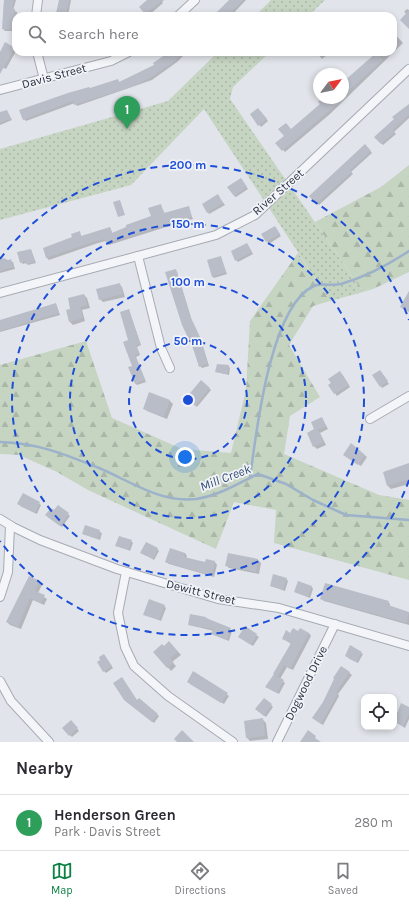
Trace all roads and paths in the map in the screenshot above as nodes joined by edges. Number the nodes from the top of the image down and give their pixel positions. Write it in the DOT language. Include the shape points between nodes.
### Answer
graph roads {
  1 [pos="38,0"];
  2 [pos="195,0"];
  3 [pos="36,12"];
  4 [pos="182,12"];
  5 [pos="38,56"];
  6 [pos="121,56"];
  7 [pos="409,69"];
  8 [pos="44,79"];
  9 [pos="0,90"];
  10 [pos="138,256"];
  11 [pos="0,293"];
  12 [pos="170,368"];
  13 [pos="409,396"];
  14 [pos="370,419"];
  15 [pos="0,519"];
  16 [pos="10,526"];
  17 [pos="126,572"];
  18 [pos="0,597"];
  19 [pos="335,624"];
  20 [pos="409,646"];
  21 [pos="0,681"];
  22 [pos="49,742"];
  23 [pos="233,742"];
  24 [pos="277,742"];
  1 -- 3 [label="street"];
  2 -- 4 [label="street"];
  5 -- 8 [label="street"];
  6 -- 8 [label="street, Davis Street"];
  7 -- 10 [label="street, River Street" via="254,215 216,235"];
  8 -- 9 [label="street, Davis Street"];
  10 -- 11 [label="street, River Street"];
  10 -- 12 [label="street" via="161,348"];
  13 -- 14 [label="street"];
  15 -- 16 [label="street, Dewitt Street"];
  16 -- 17 [label="street, Dewitt Street"];
  16 -- 18 [label="street" via="8,572"];
  17 -- 19 [label="street, Dewitt Street" via="218,599 279,608"];
  17 -- 23 [label="street" via="118,614 125,647 134,666 168,696"];
  19 -- 20 [label="street, Dewitt Street"];
  19 -- 24 [label="street, Dogwood Drive"];
  21 -- 22 [label="street" via="11,701"];
}
